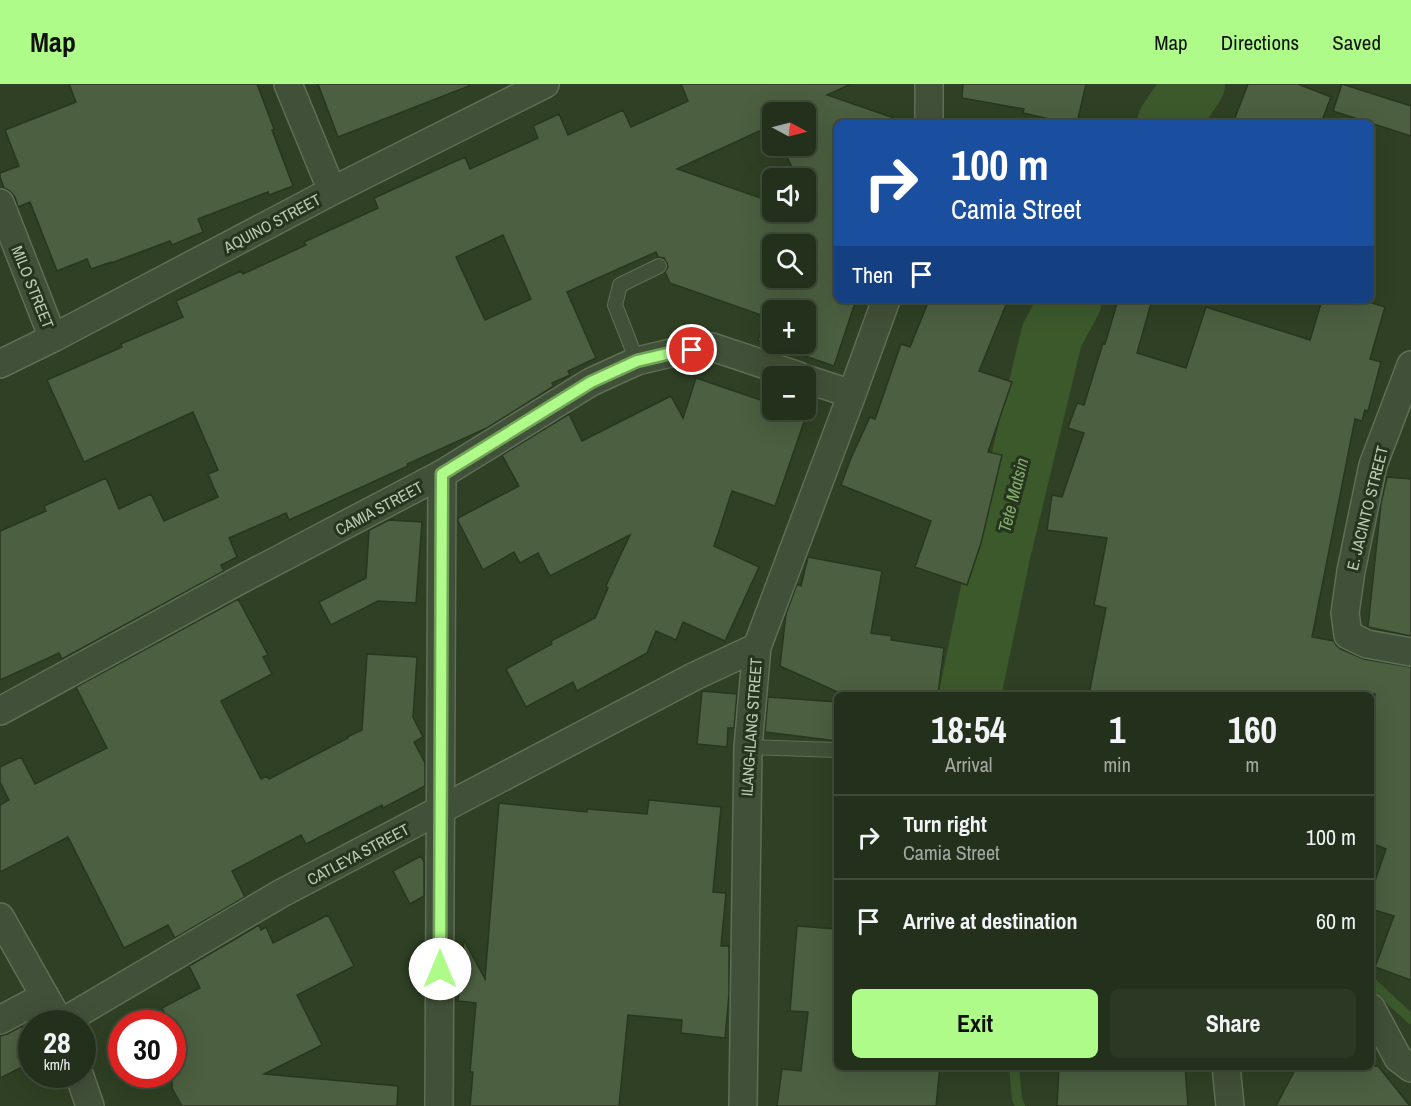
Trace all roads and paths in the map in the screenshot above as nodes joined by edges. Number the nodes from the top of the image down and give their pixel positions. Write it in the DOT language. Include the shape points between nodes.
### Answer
graph roads {
  1 [pos="288,84"];
  2 [pos="545,84"];
  3 [pos="929,84"];
  4 [pos="929,120"];
  5 [pos="332,191"];
  6 [pos="0,203"];
  7 [pos="659,266"];
  8 [pos="885,303"];
  9 [pos="53,338"];
  10 [pos="637,361"];
  11 [pos="0,364"];
  12 [pos="1411,365"];
  13 [pos="769,366"];
  14 [pos="816,382"];
  15 [pos="852,394"];
  16 [pos="442,474"];
  17 [pos="757,647"];
  18 [pos="1411,652"];
  19 [pos="0,711"];
  20 [pos="748,747"];
  21 [pos="834,750"];
  22 [pos="441,810"];
  23 [pos="0,917"];
  24 [pos="45,996"];
  25 [pos="53,1010"];
  26 [pos="83,1010"];
  27 [pos="1374,1014"];
  28 [pos="0,1020"];
  29 [pos="1411,1068"];
  30 [pos="1226,1070"];
  31 [pos="84,1088"];
  32 [pos="90,1106"];
  33 [pos="439,1106"];
  34 [pos="742,1106"];
  35 [pos="1230,1106"];
  1 -- 5 [label="street"];
  2 -- 5 [label="street, AQUINO STREET"];
  3 -- 4 [label="street"];
  5 -- 9 [label="street, AQUINO STREET"];
  6 -- 9 [label="street, MILO STREET"];
  7 -- 10 [label="lane" via="620,285 615,304"];
  8 -- 15 [label="street, ILANG-ILANG STREET"];
  9 -- 11 [label="street, AQUINO STREET"];
  10 -- 13 [label="street, CAMIA STREET" via="712,347"];
  10 -- 16 [label="street, CAMIA STREET" via="591,382"];
  12 -- 18 [label="street, E. JACINTO STREET" via="1374,465 1345,613 1348,635 1367,644"];
  14 -- 15 [label="street"];
  15 -- 17 [label="street, ILANG-ILANG STREET"];
  16 -- 19 [label="street, CAMIA STREET"];
  16 -- 22 [label="street"];
  17 -- 20 [label="street, ILANG-ILANG STREET"];
  17 -- 22 [label="street, CATLEYA STREET"];
  20 -- 21 [label="lane"];
  20 -- 34 [label="street, ILANG-ILANG STREET"];
  22 -- 26 [label="street, CATLEYA STREET" via="280,894"];
  22 -- 33 [label="street"];
  23 -- 24 [label="street"];
  24 -- 25 [label="street"];
  24 -- 28 [label="street"];
  27 -- 29 [label="street" via="1398,1058"];
  30 -- 35 [label="street"];
  31 -- 32 [label="street"];
}
